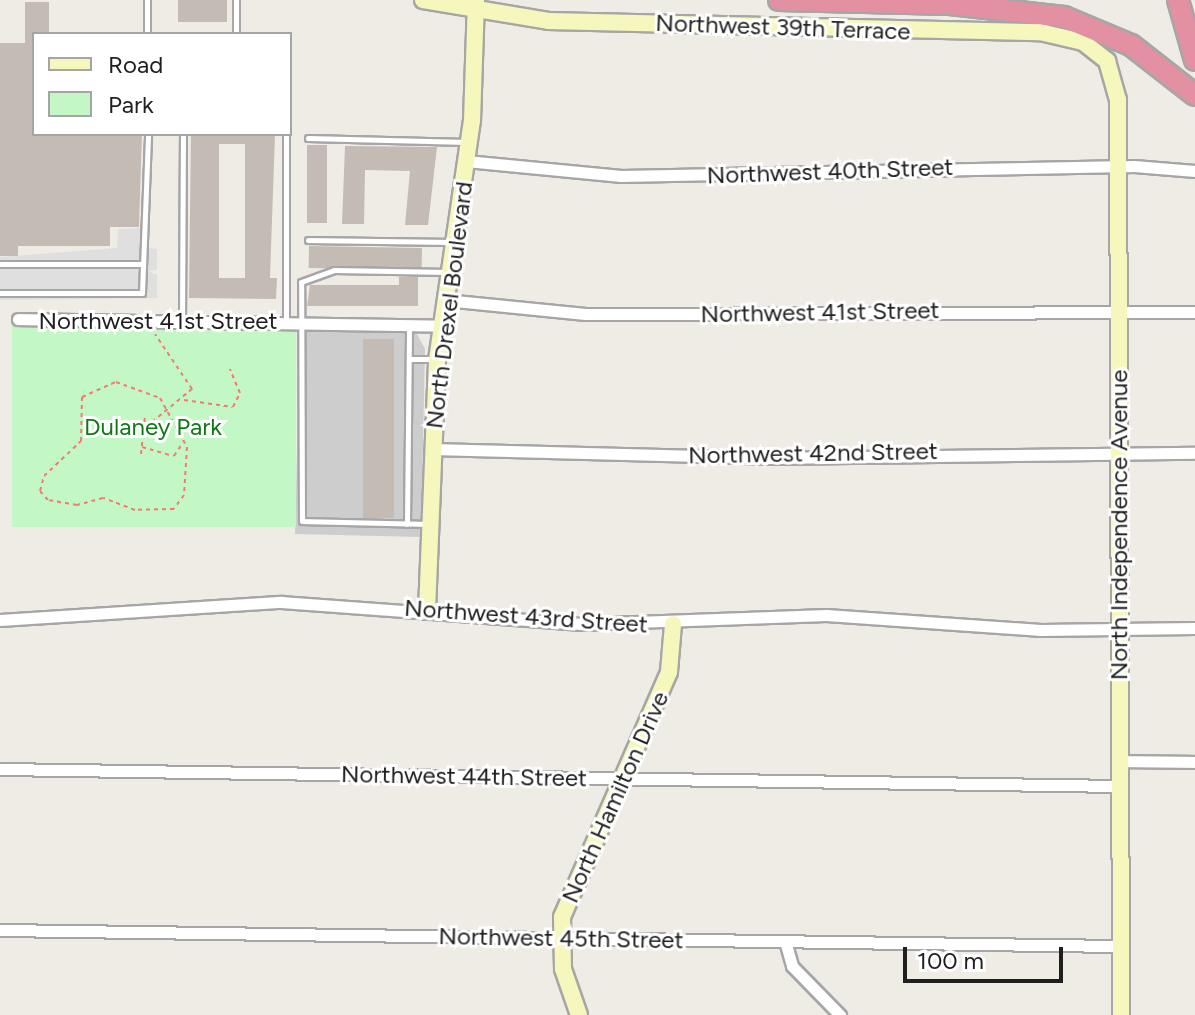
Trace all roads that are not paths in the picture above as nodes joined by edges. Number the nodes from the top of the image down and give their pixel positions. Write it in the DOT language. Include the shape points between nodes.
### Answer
graph roads {
  1 [pos="147,0"];
  2 [pos="236,0"];
  3 [pos="423,0"];
  4 [pos="779,0"];
  5 [pos="990,0"];
  6 [pos="1178,0"];
  7 [pos="950,4"];
  8 [pos="476,6"];
  9 [pos="147,32"];
  10 [pos="236,32"];
  11 [pos="1089,45"];
  12 [pos="1195,60"];
  13 [pos="1195,95"];
  14 [pos="148,136"];
  15 [pos="183,136"];
  16 [pos="286,136"];
  17 [pos="308,138"];
  18 [pos="469,142"];
  19 [pos="466,161"];
  20 [pos="1118,166"];
  21 [pos="1195,171"];
  22 [pos="308,240"];
  23 [pos="455,242"];
  24 [pos="0,264"];
  25 [pos="142,264"];
  26 [pos="450,272"];
  27 [pos="0,293"];
  28 [pos="445,300"];
  29 [pos="1118,307"];
  30 [pos="1195,312"];
  31 [pos="18,319"];
  32 [pos="286,322"];
  33 [pos="302,322"];
  34 [pos="182,323"];
  35 [pos="409,324"];
  36 [pos="441,326"];
  37 [pos="412,359"];
  38 [pos="437,360"];
  39 [pos="432,449"];
  40 [pos="1119,449"];
  41 [pos="1195,453"];
  42 [pos="407,524"];
  43 [pos="430,524"];
  44 [pos="427,611"];
  45 [pos="0,620"];
  46 [pos="673,624"];
  47 [pos="1195,628"];
  48 [pos="1119,631"];
  49 [pos="1120,761"];
  50 [pos="1195,762"];
  51 [pos="0,769"];
  52 [pos="623,778"];
  53 [pos="1120,786"];
  54 [pos="0,930"];
  55 [pos="561,939"];
  56 [pos="785,941"];
  57 [pos="1121,946"];
  58 [pos="579,1015"];
  59 [pos="840,1015"];
  60 [pos="1121,1015"];
  1 -- 9 [label="lane"];
  2 -- 10 [label="lane"];
  3 -- 8 [label="street, Northwest 39th Terrace"];
  4 -- 7 [label="highway"];
  5 -- 7 [label="highway"];
  6 -- 12 [label="highway"];
  7 -- 13 [label="highway" via="1050,15 1099,28"];
  8 -- 11 [label="street, Northwest 39th Terrace" via="1040,32"];
  8 -- 18 [label="street, North Drexel Boulevard"];
  11 -- 20 [label="street, North Independence Avenue" via="1115,78"];
  14 -- 25 [label="lane"];
  15 -- 34 [label="lane"];
  16 -- 32 [label="lane"];
  17 -- 18 [label="lane"];
  18 -- 19 [label="street, North Drexel Boulevard"];
  19 -- 20 [label="street, Northwest 40th Street" via="621,176"];
  19 -- 23 [label="street, North Drexel Boulevard"];
  20 -- 21 [label="street, Northwest 40th Street"];
  20 -- 29 [label="street, North Independence Avenue"];
  22 -- 23 [label="lane"];
  23 -- 26 [label="street, North Drexel Boulevard"];
  24 -- 25 [label="lane"];
  25 -- 27 [label="lane" via="142,293"];
  26 -- 28 [label="street, North Drexel Boulevard"];
  26 -- 33 [label="lane" via="334,270 301,282"];
  28 -- 29 [label="street, Northwest 41st Street" via="631,315"];
  28 -- 36 [label="street, North Drexel Boulevard"];
  29 -- 30 [label="street, Northwest 41st Street"];
  29 -- 40 [label="street, North Independence Avenue"];
  31 -- 34 [label="street, Northwest 41st Street"];
  32 -- 33 [label="street, Northwest 41st Street"];
  32 -- 34 [label="street, Northwest 41st Street"];
  33 -- 35 [label="street, Northwest 41st Street"];
  33 -- 42 [label="lane" via="302,521"];
  35 -- 36 [label="street, Northwest 41st Street"];
  35 -- 37 [label="lane"];
  36 -- 38 [label="street, North Drexel Boulevard"];
  37 -- 38 [label="lane"];
  37 -- 42 [label="lane"];
  38 -- 39 [label="street, North Drexel Boulevard"];
  39 -- 40 [label="street, Northwest 42nd Street" via="768,458"];
  39 -- 43 [label="street, North Drexel Boulevard"];
  40 -- 41 [label="street, Northwest 42nd Street"];
  40 -- 48 [label="street, North Independence Avenue"];
  42 -- 43 [label="lane"];
  43 -- 44 [label="street, North Drexel Boulevard"];
  44 -- 45 [label="street, Northwest 43rd Street" via="242,602"];
  44 -- 46 [label="street, Northwest 43rd Street"];
  46 -- 48 [label="street, Northwest 43rd Street" via="826,615"];
  46 -- 52 [label="street, North Hamilton Drive" via="669,672"];
  47 -- 48 [label="street, Northwest 43rd Street"];
  48 -- 49 [label="street, North Independence Avenue"];
  49 -- 50 [label="street"];
  49 -- 53 [label="street, North Independence Avenue"];
  51 -- 52 [label="street, Northwest 44th Street"];
  52 -- 53 [label="street, Northwest 44th Street"];
  52 -- 55 [label="street, North Hamilton Drive" via="562,917"];
  53 -- 57 [label="street, North Independence Avenue"];
  54 -- 55 [label="street, Northwest 45th Street"];
  55 -- 56 [label="street, Northwest 45th Street"];
  55 -- 58 [label="street, North Hamilton Drive" via="566,989"];
  56 -- 57 [label="street, Northwest 45th Street"];
  56 -- 59 [label="street" via="792,966"];
  57 -- 60 [label="street, North Independence Avenue"];
}
